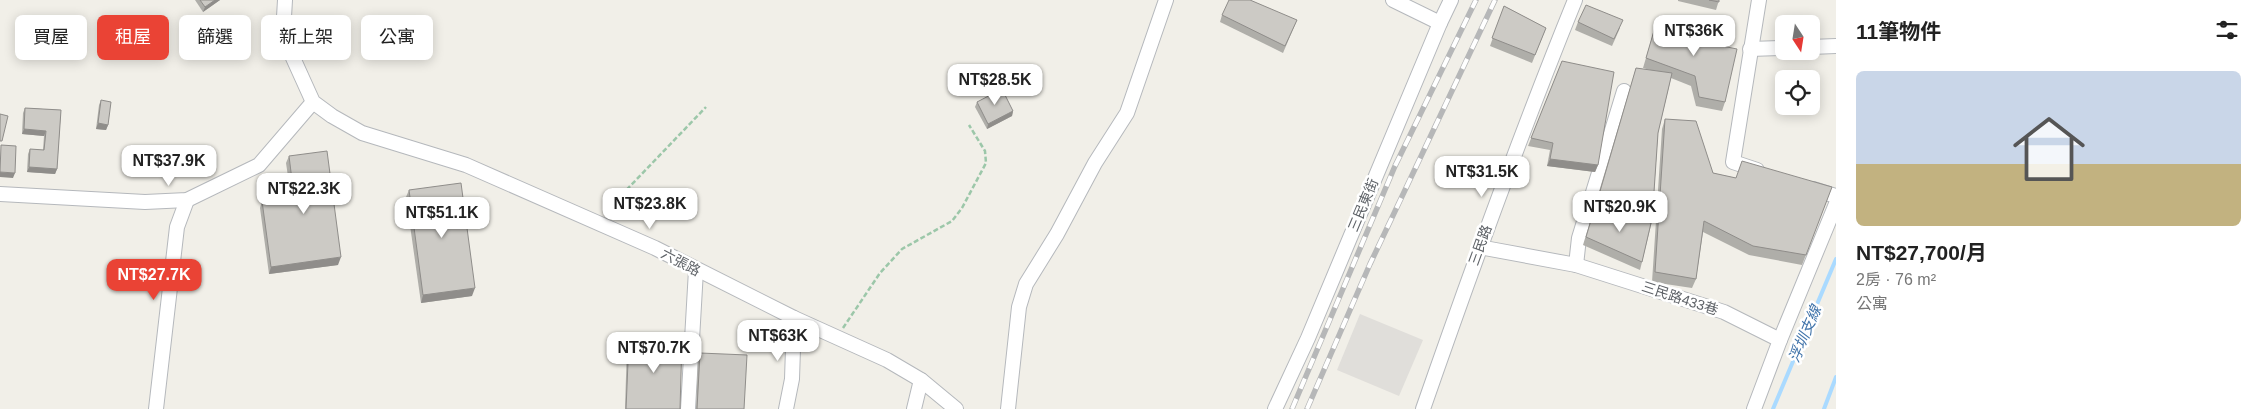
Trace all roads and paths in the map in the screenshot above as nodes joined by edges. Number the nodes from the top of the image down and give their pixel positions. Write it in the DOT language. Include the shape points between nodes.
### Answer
graph roads {
  1 [pos="285,0"];
  2 [pos="1166,0"];
  3 [pos="1393,0"];
  4 [pos="1451,0"];
  5 [pos="1575,0"];
  6 [pos="1759,0"];
  7 [pos="1440,23"];
  8 [pos="1836,46"];
  9 [pos="1820,47"];
  10 [pos="1775,48"];
  11 [pos="1750,49"];
  12 [pos="1624,91"];
  13 [pos="313,102"];
  14 [pos="706,107"];
  15 [pos="968,125"];
  16 [pos="1769,174"];
  17 [pos="1803,185"];
  18 [pos="0,194"];
  19 [pos="1836,196"];
  20 [pos="187,200"];
  21 [pos="1836,204"];
  22 [pos="603,224"];
  23 [pos="1479,247"];
  24 [pos="1576,265"];
  25 [pos="696,270"];
  26 [pos="794,318"];
  27 [pos="838,338"];
  28 [pos="1780,340"];
  29 [pos="921,380"];
  30 [pos="156,409"];
  31 [pos="688,409"];
  32 [pos="786,409"];
  33 [pos="914,409"];
  34 [pos="956,409"];
  35 [pos="1008,409"];
  36 [pos="1274,409"];
  37 [pos="1423,409"];
  38 [pos="1754,409"];
  1 -- 13 [label="street" via="289,49"];
  2 -- 35 [label="street" via="1127,113 1026,284 1019,307"];
  3 -- 7 [label="street"];
  4 -- 7 [label="street, 三民東街"];
  5 -- 23 [label="street, 三民路"];
  6 -- 11 [label="street"];
  7 -- 36 [label="street, 三民東街" via="1308,338"];
  8 -- 9 [label="street"];
  10 -- 11 [label="street"];
  11 -- 16 [label="street" via="1732,162"];
  12 -- 24 [label="street" via="1579,238"];
  13 -- 20 [label="street" via="259,165"];
  13 -- 22 [label="street, 六張路" via="362,133 466,165"];
  14 -- 22 [label="path" via="612,205"];
  15 -- 27 [label="path" via="985,151 986,163 962,208 952,221 902,249 880,273"];
  17 -- 19 [label="street"];
  18 -- 20 [label="street" via="145,202"];
  20 -- 30 [label="street" via="177,227"];
  21 -- 28 [label="street"];
  22 -- 25 [label="street, 六張路"];
  23 -- 24 [label="street, 三民路433巷"];
  23 -- 37 [label="street, 三民路"];
  24 -- 28 [label="street, 三民路433巷" via="1724,312"];
  25 -- 26 [label="street, 六張路"];
  25 -- 31 [label="street"];
  26 -- 27 [label="street, 六張路"];
  26 -- 32 [label="street" via="792,378"];
  27 -- 29 [label="street, 六張路"];
  28 -- 38 [label="street"];
  29 -- 33 [label="street"];
  29 -- 34 [label="street, 六張路"];
}
